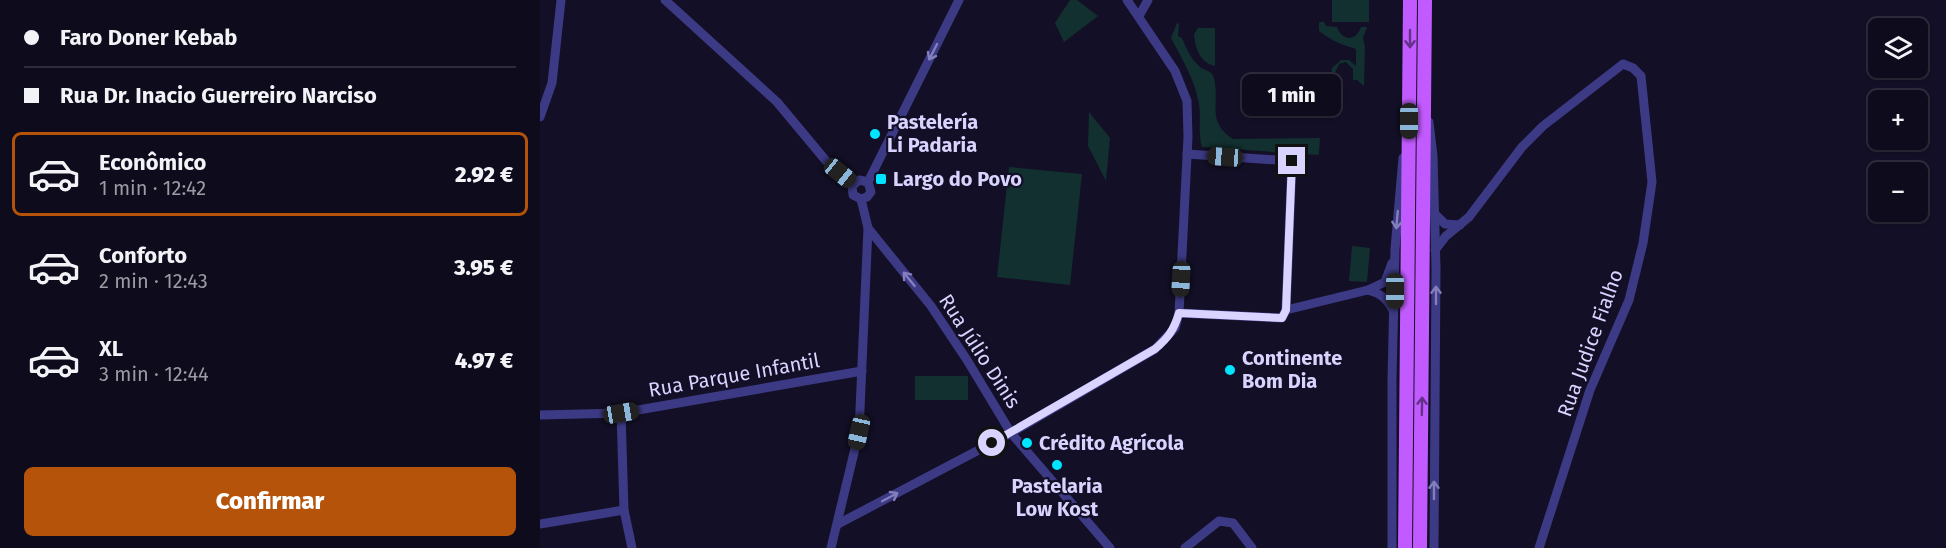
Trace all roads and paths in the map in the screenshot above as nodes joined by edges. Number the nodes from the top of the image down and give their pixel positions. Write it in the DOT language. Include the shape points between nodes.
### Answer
graph roads {
  1 [pos="561,0"];
  2 [pos="665,0"];
  3 [pos="959,0"];
  4 [pos="1127,0"];
  5 [pos="1148,0"];
  6 [pos="1410,0"];
  7 [pos="1425,0"];
  8 [pos="1139,16"];
  9 [pos="1424,75"];
  10 [pos="1410,78"];
  11 [pos="540,117"];
  12 [pos="1187,154"];
  13 [pos="868,182"];
  14 [pos="853,183"];
  15 [pos="861,199"];
  16 [pos="1434,213"];
  17 [pos="1460,225"];
  18 [pos="868,228"];
  19 [pos="1395,249"];
  20 [pos="1435,250"];
  21 [pos="1368,290"];
  22 [pos="1286,310"];
  23 [pos="1395,312"];
  24 [pos="1179,313"];
  25 [pos="862,371"];
  26 [pos="621,413"];
  27 [pos="540,415"];
  28 [pos="1011,433"];
  29 [pos="624,510"];
  30 [pos="540,524"];
  31 [pos="838,524"];
  32 [pos="632,548"];
  33 [pos="831,548"];
  34 [pos="1110,548"];
  35 [pos="1185,548"];
  36 [pos="1252,548"];
  37 [pos="1392,548"];
  38 [pos="1405,548"];
  39 [pos="1420,548"];
  40 [pos="1434,548"];
  41 [pos="1539,548"];
  1 -- 11 [label="street" via="552,83"];
  2 -- 14 [label="street" via="777,102 826,162"];
  3 -- 13 [label="street, one-way"];
  4 -- 8 [label="street"];
  5 -- 8 [label="street"];
  6 -- 10 [label="main road, one-way"];
  7 -- 9 [label="main road"];
  8 -- 12 [label="street" via="1175,70 1184,92"];
  9 -- 16 [label="street" via="1433,156"];
  39 -- 9 [label="main road, one-way"];
  10 -- 19 [label="street, one-way"];
  10 -- 38 [label="main road"];
  12 -- 22 [label="street" via="1292,161"];
  12 -- 24 [label="street"];
  13 -- 14 [label="street"];
  13 -- 15 [label="street" via="871,192"];
  14 -- 15 [label="street" via="852,192"];
  15 -- 18 [label="street"];
  16 -- 17 [label="street" via="1445,224"];
  16 -- 20 [label="street"];
  17 -- 20 [label="street, Rua Judice Fialho"];
  17 -- 41 [label="street, Rua Judice Fialho" via="1543,126 1623,64 1641,76 1652,182 1643,243 1629,300 1590,390"];
  18 -- 25 [label="street"];
  28 -- 18 [label="street, Rua Júlio Dinis, one-way" via="931,306"];
  19 -- 21 [label="street" via="1385,282"];
  19 -- 23 [label="street"];
  40 -- 20 [label="street, one-way"];
  21 -- 22 [label="street"];
  21 -- 23 [label="street" via="1380,293"];
  22 -- 24 [label="street" via="1282,318"];
  23 -- 37 [label="street"];
  24 -- 28 [label="street" via="1175,328 1155,349"];
  25 -- 26 [label="street, Rua Parque Infantil"];
  25 -- 31 [label="street" via="859,432"];
  26 -- 27 [label="street, Rua Parque Infantil"];
  26 -- 29 [label="street"];
  31 -- 28 [label="street, one-way"];
  28 -- 34 [label="street, Rua Júlio Dinis"];
  29 -- 30 [label="street"];
  29 -- 32 [label="street"];
  31 -- 33 [label="street"];
  35 -- 36 [label="street" via="1219,521 1233,524"];
}
